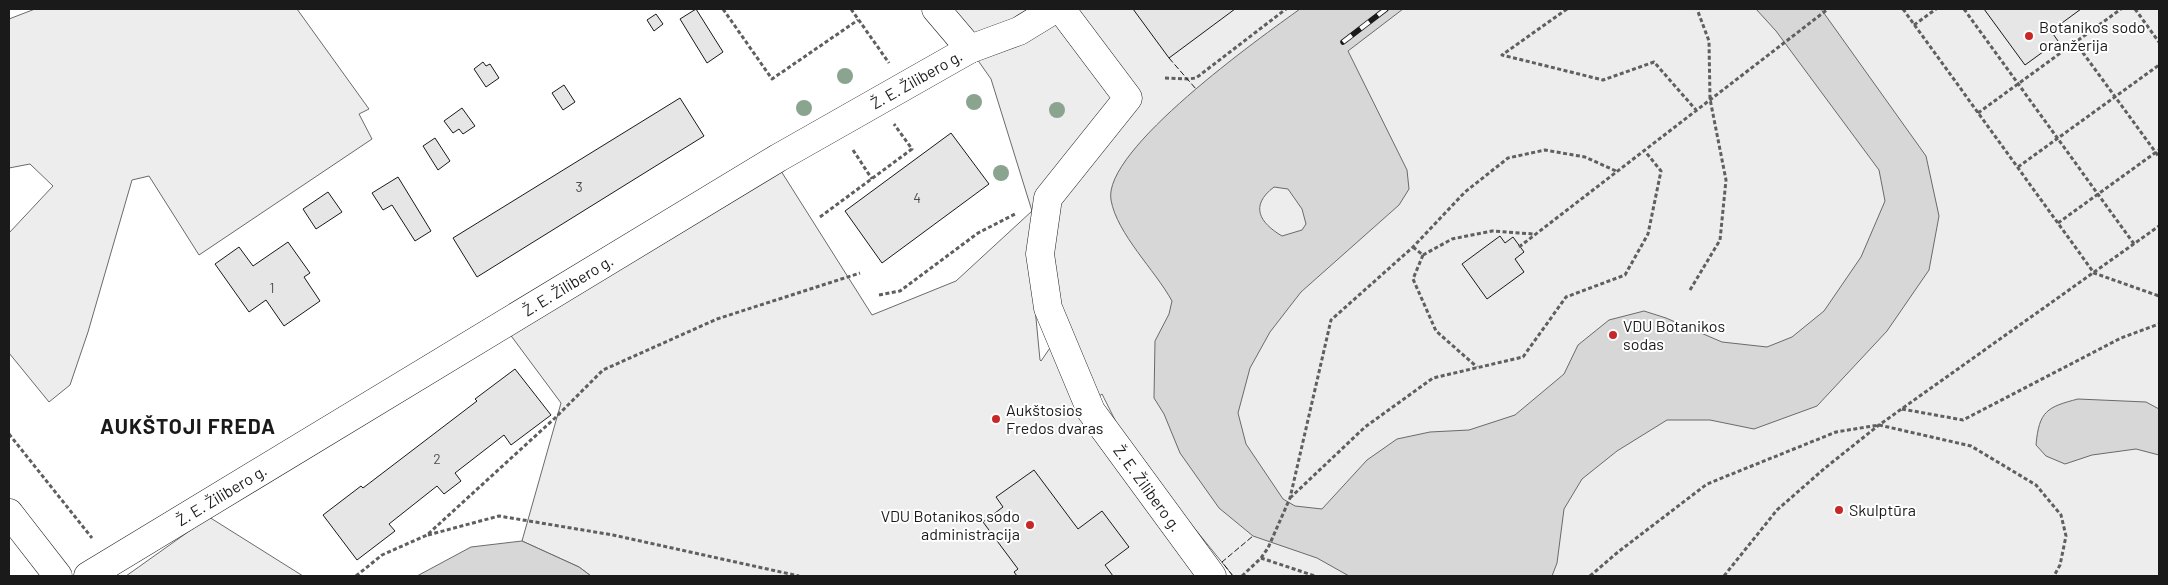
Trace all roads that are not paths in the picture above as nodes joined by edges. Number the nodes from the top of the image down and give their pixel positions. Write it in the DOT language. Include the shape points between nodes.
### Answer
graph roads {
  1 [pos="936,9"];
  2 [pos="1055,9"];
  3 [pos="1062,9"];
  4 [pos="970,49"];
  5 [pos="9,513"];
  6 [pos="58,576"];
  7 [pos="88,576"];
  8 [pos="1212,576"];
  1 -- 4 [label="street"];
  2 -- 4 [label="street, Ž. E. Žilibero g." via="1019,31"];
  3 -- 8 [label="street, Ž. E. Žilibero g." via="1128,98 1048,198 1040,254 1048,308 1091,411"];
  4 -- 7 [label="street, Ž. E. Žilibero g." via="778,158"];
  5 -- 6 [label="street"];
}
